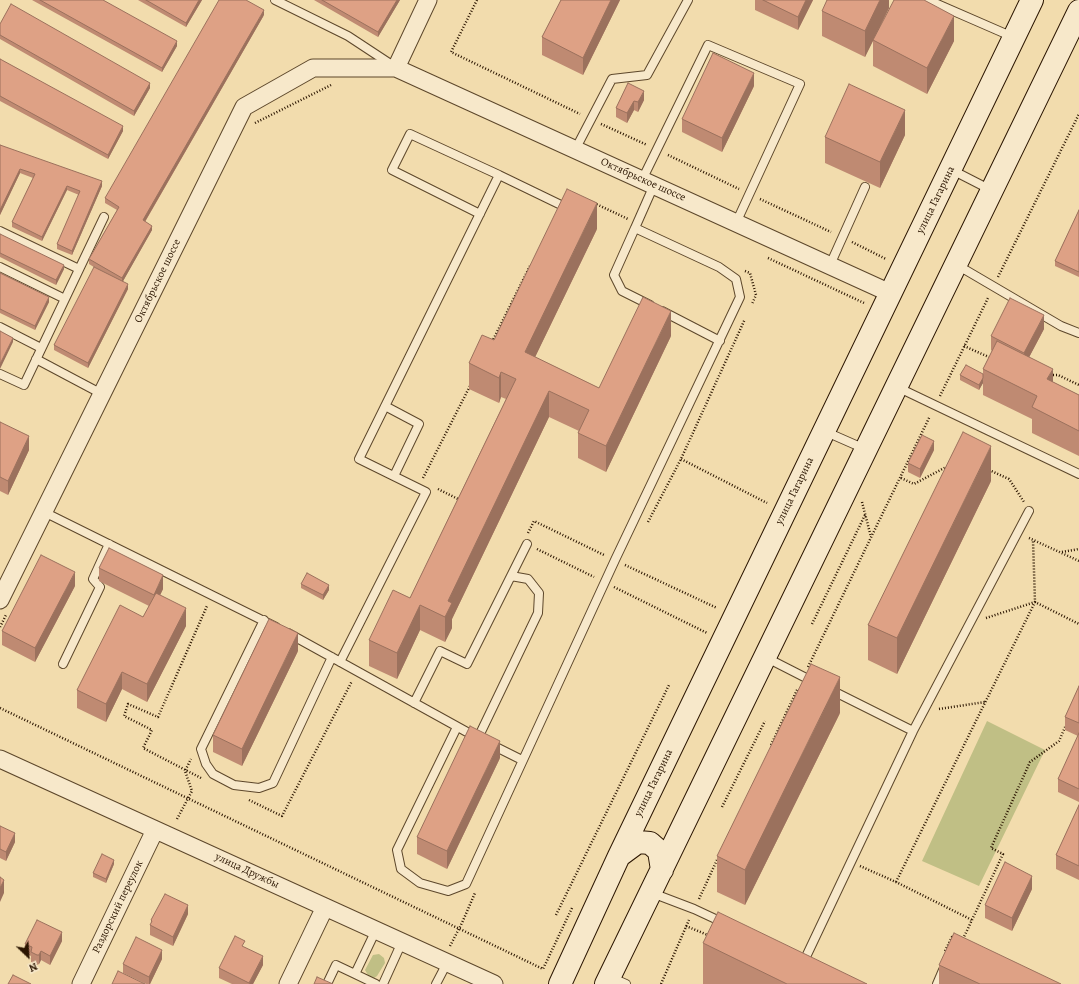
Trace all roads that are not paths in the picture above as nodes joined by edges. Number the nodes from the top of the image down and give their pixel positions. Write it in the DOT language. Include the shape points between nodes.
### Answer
graph roads {
  1 [pos="275,0"];
  2 [pos="428,0"];
  3 [pos="688,0"];
  4 [pos="928,0"];
  5 [pos="1032,0"];
  6 [pos="1079,11"];
  7 [pos="1014,38"];
  8 [pos="396,68"];
  9 [pos="575,150"];
  10 [pos="950,169"];
  11 [pos="499,176"];
  12 [pos="648,183"];
  13 [pos="865,186"];
  14 [pos="992,191"];
  15 [pos="560,205"];
  16 [pos="480,214"];
  17 [pos="104,217"];
  18 [pos="736,223"];
  19 [pos="636,226"];
  20 [pos="0,231"];
  21 [pos="956,264"];
  22 [pos="830,265"];
  23 [pos="0,267"];
  24 [pos="79,269"];
  25 [pos="882,289"];
  26 [pos="65,299"];
  27 [pos="0,327"];
  28 [pos="1079,333"];
  29 [pos="720,340"];
  30 [pos="42,348"];
  31 [pos="36,359"];
  32 [pos="0,374"];
  33 [pos="897,387"];
  34 [pos="102,394"];
  35 [pos="385,406"];
  36 [pos="824,431"];
  37 [pos="866,450"];
  38 [pos="1079,474"];
  39 [pos="394,476"];
  40 [pos="1029,511"];
  41 [pos="44,512"];
  42 [pos="109,544"];
  43 [pos="527,544"];
  44 [pos="511,576"];
  45 [pos="0,600"];
  46 [pos="264,620"];
  47 [pos="332,657"];
  48 [pos="765,658"];
  49 [pos="340,662"];
  50 [pos="63,664"];
  51 [pos="414,703"];
  52 [pos="457,727"];
  53 [pos="913,730"];
  54 [pos="478,738"];
  55 [pos="0,759"];
  56 [pos="522,760"];
  57 [pos="156,830"];
  58 [pos="619,856"];
  59 [pos="662,870"];
  60 [pos="651,892"];
  61 [pos="325,907"];
  62 [pos="729,925"];
  63 [pos="376,930"];
  64 [pos="402,942"];
  65 [pos="791,954"];
  66 [pos="944,960"];
  67 [pos="445,962"];
  68 [pos="355,974"];
  69 [pos="614,982"];
  70 [pos="81,984"];
  71 [pos="288,984"];
  72 [pos="327,984"];
  73 [pos="376,984"];
  74 [pos="383,984"];
  75 [pos="436,984"];
  76 [pos="494,984"];
  77 [pos="560,984"];
  78 [pos="937,984"];
  1 -- 8 [label="lane" via="348,36"];
  2 -- 8 [label="street"];
  3 -- 9 [label="lane" via="647,75 612,79"];
  4 -- 7 [label="lane"];
  5 -- 7 [label="street, улица Гагарина"];
  6 -- 14 [label="street"];
  7 -- 10 [label="street, улица Гагарина"];
  8 -- 9 [label="street, Октябрьское шоссе"];
  8 -- 34 [label="street, Октябрьское шоссе" via="313,68 244,107"];
  9 -- 12 [label="street, Октябрьское шоссе"];
  10 -- 14 [label="lane"];
  10 -- 25 [label="street, улица Гагарина"];
  11 -- 15 [label="lane"];
  11 -- 16 [label="lane"];
  11 -- 16 [label="lane" via="410,134 392,170"];
  12 -- 18 [label="street, Октябрьское шоссе"];
  12 -- 18 [label="lane" via="708,45 800,84"];
  12 -- 19 [label="lane"];
  13 -- 22 [label="lane"];
  14 -- 21 [label="street"];
  16 -- 35 [label="lane"];
  17 -- 24 [label="lane"];
  18 -- 22 [label="street, Октябрьское шоссе"];
  19 -- 29 [label="lane" via="719,267 736,279 740,297"];
  19 -- 29 [label="lane" via="614,275 622,291"];
  20 -- 24 [label="lane"];
  21 -- 28 [label="lane" via="1061,326"];
  21 -- 33 [label="street"];
  22 -- 25 [label="street, Октябрьское шоссе"];
  23 -- 26 [label="lane"];
  24 -- 26 [label="lane"];
  25 -- 36 [label="street, улица Гагарина"];
  26 -- 30 [label="lane"];
  27 -- 30 [label="lane"];
  29 -- 56 [label="lane"];
  30 -- 31 [label="lane"];
  31 -- 32 [label="lane" via="24,385"];
  31 -- 34 [label="lane"];
  33 -- 37 [label="street"];
  33 -- 38 [label="lane"];
  34 -- 41 [label="street, Октябрьское шоссе"];
  35 -- 39 [label="lane" via="419,424"];
  35 -- 39 [label="lane" via="360,459"];
  36 -- 37 [label="lane"];
  36 -- 58 [label="street, улица Гагарина"];
  37 -- 48 [label="street"];
  39 -- 49 [label="lane" via="426,492"];
  40 -- 53 [label="lane"];
  41 -- 42 [label="lane"];
  41 -- 45 [label="street, Октябрьское шоссе"];
  42 -- 46 [label="lane"];
  42 -- 50 [label="lane" via="93,578 100,588"];
  43 -- 44 [label="lane"];
  44 -- 51 [label="lane" via="467,664 440,651"];
  44 -- 54 [label="lane" via="528,580 539,593 538,613"];
  46 -- 47 [label="lane"];
  46 -- 47 [label="lane" via="201,749 213,774 234,785 258,788 273,783"];
  47 -- 49 [label="lane"];
  48 -- 53 [label="lane"];
  48 -- 59 [label="street"];
  49 -- 51 [label="lane"];
  51 -- 52 [label="lane"];
  52 -- 54 [label="lane"];
  52 -- 56 [label="lane" via="397,850 401,869 420,883 448,891 466,884"];
  53 -- 65 [label="lane" via="851,862 808,962"];
  54 -- 56 [label="lane"];
  55 -- 57 [label="street, улица Дружбы"];
  57 -- 61 [label="street, улица Дружбы"];
  57 -- 70 [label="street, Раздорский переулок"];
  58 -- 59 [label="street" via="638,842 650,843 659,851"];
  58 -- 77 [label="street, улица Гагарина"];
  59 -- 60 [label="street"];
  60 -- 62 [label="lane" via="694,908"];
  60 -- 69 [label="street"];
  61 -- 63 [label="street, улица Дружбы"];
  61 -- 71 [label="street"];
  63 -- 64 [label="street, улица Дружбы"];
  63 -- 68 [label="lane"];
  64 -- 67 [label="street, улица Дружбы"];
  64 -- 74 [label="lane"];
  66 -- 78 [label="lane"];
  67 -- 75 [label="lane"];
  67 -- 76 [label="street, улица Дружбы"];
  68 -- 72 [label="lane" via="336,965"];
  68 -- 73 [label="lane"];
}
